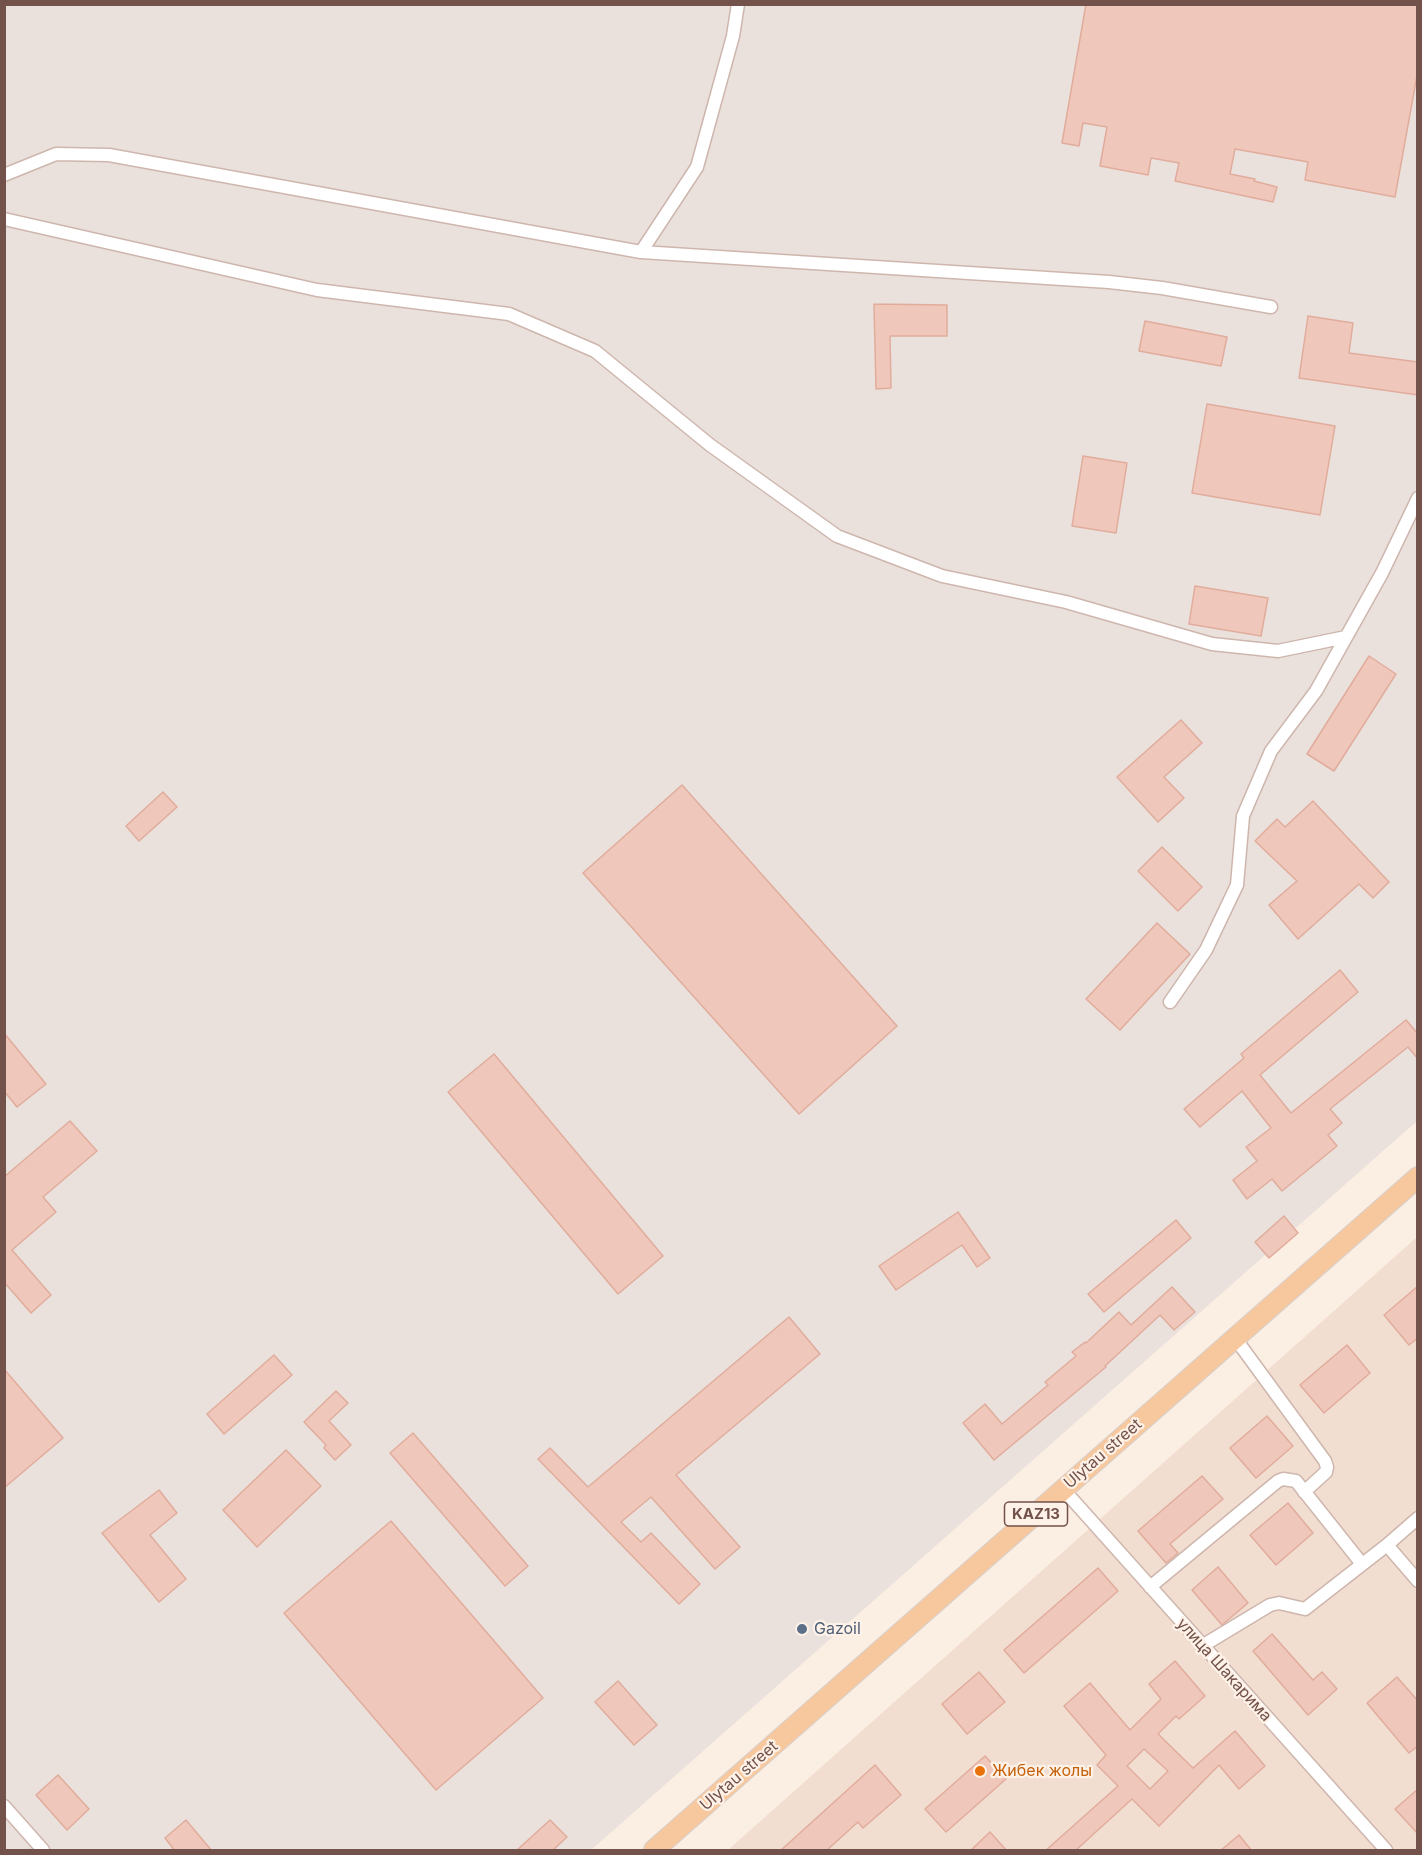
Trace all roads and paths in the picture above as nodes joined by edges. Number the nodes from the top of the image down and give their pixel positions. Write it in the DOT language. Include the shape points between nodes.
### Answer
graph roads {
  1 [pos="738,4"];
  2 [pos="4,175"];
  3 [pos="4,219"];
  4 [pos="641,252"];
  5 [pos="1271,307"];
  6 [pos="1418,498"];
  7 [pos="1346,638"];
  8 [pos="1170,1002"];
  9 [pos="1418,1177"];
  10 [pos="1235,1338"];
  11 [pos="1063,1490"];
  12 [pos="1304,1492"];
  13 [pos="1418,1518"];
  14 [pos="1387,1545"];
  15 [pos="1362,1564"];
  16 [pos="1418,1581"];
  17 [pos="1150,1587"];
  18 [pos="1202,1646"];
  19 [pos="4,1806"];
  20 [pos="43,1851"];
  21 [pos="654,1851"];
  22 [pos="1386,1851"];
  1 -- 4 [label="street" via="734,36 697,167"];
  2 -- 4 [label="street" via="56,154 109,155"];
  3 -- 7 [label="street" via="317,290 509,314 595,351 710,445 837,536 942,576 1066,602 1212,644 1278,651"];
  4 -- 5 [label="street" via="1109,282"];
  6 -- 7 [label="street"];
  7 -- 8 [label="street" via="1316,691 1271,751 1243,816 1237,885 1206,950"];
  9 -- 10 [label="main road, Ulytau street / KAZ13"];
  10 -- 11 [label="main road, Ulytau street / KAZ13"];
  10 -- 12 [label="street" via="1325,1461 1326,1472"];
  11 -- 17 [label="street, улица Шакарима"];
  11 -- 21 [label="main road, Ulytau street / KAZ13"];
  12 -- 15 [label="street"];
  12 -- 17 [label="street" via="1292,1479 1278,1481"];
  13 -- 14 [label="street"];
  14 -- 15 [label="street"];
  14 -- 16 [label="street"];
  15 -- 18 [label="street" via="1305,1609 1279,1603 1270,1605"];
  17 -- 18 [label="street, улица Шакарима"];
  18 -- 22 [label="street, улица Шакарима"];
  19 -- 20 [label="street"];
}
